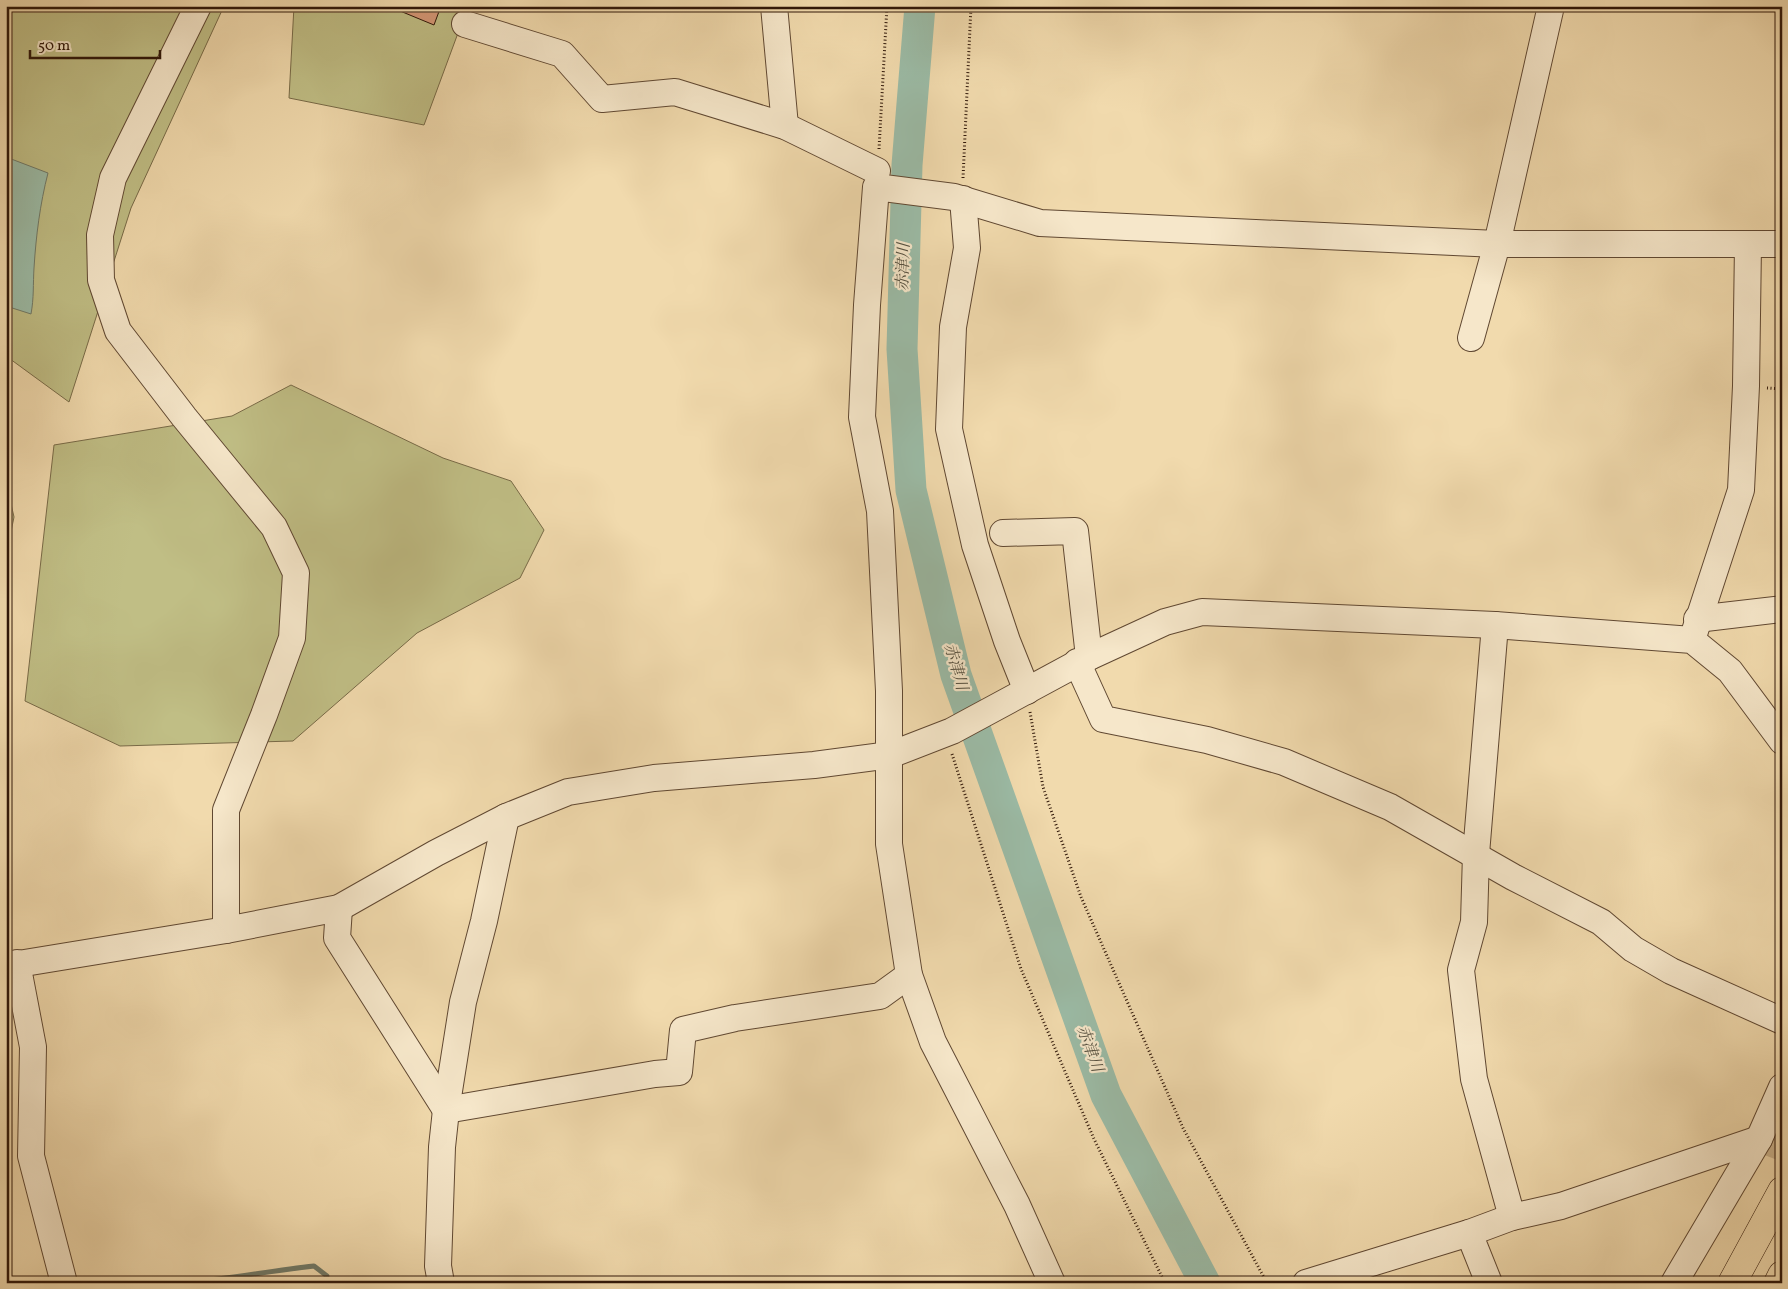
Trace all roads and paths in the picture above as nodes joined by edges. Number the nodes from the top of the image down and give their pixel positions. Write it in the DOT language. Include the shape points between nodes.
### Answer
graph roads {
  1 [pos="198,6"];
  2 [pos="774,6"];
  3 [pos="887,6"];
  4 [pos="971,6"];
  5 [pos="1551,6"];
  6 [pos="465,24"];
  7 [pos="785,126"];
  8 [pos="882,180"];
  9 [pos="958,198"];
  10 [pos="1497,244"];
  11 [pos="1748,244"];
  12 [pos="1782,244"];
  13 [pos="1471,338"];
  14 [pos="1002,533"];
  15 [pos="1782,609"];
  16 [pos="1494,625"];
  17 [pos="1694,629"];
  18 [pos="1083,660"];
  19 [pos="1021,695"];
  20 [pos="949,732"];
  21 [pos="1782,741"];
  22 [pos="890,755"];
  23 [pos="506,817"];
  24 [pos="1476,854"];
  25 [pos="339,908"];
  26 [pos="226,930"];
  27 [pos="12,964"];
  28 [pos="909,975"];
  29 [pos="1782,1021"];
  30 [pos="1782,1086"];
  31 [pos="446,1110"];
  32 [pos="1759,1138"];
  33 [pos="1782,1191"];
  34 [pos="1512,1217"];
  35 [pos="1469,1234"];
  36 [pos="1782,1275"];
  37 [pos="64,1283"];
  38 [pos="440,1283"];
  39 [pos="1052,1283"];
  40 [pos="1165,1283"];
  41 [pos="1267,1283"];
  42 [pos="1306,1283"];
  43 [pos="1489,1283"];
  44 [pos="1674,1283"];
  45 [pos="1732,1283"];
  46 [pos="1778,1283"];
  1 -- 26 [label="street" via="113,178 100,235 101,280 118,331 274,527 296,573 292,638 226,810"];
  2 -- 7 [label="street"];
  3 -- 8 [label="path"];
  4 -- 9 [label="path"];
  5 -- 10 [label="street"];
  6 -- 7 [label="street" via="562,54 602,99 674,92"];
  7 -- 8 [label="street"];
  8 -- 9 [label="street"];
  8 -- 22 [label="street" via="876,187 862,417 880,511"];
  9 -- 10 [label="street" via="1040,223"];
  9 -- 19 [label="street" via="966,248 953,327 949,429 975,545"];
  10 -- 11 [label="street"];
  10 -- 13 [label="street"];
  11 -- 12 [label="street"];
  11 -- 17 [label="street" via="1741,490"];
  14 -- 18 [label="street" via="1075,531"];
  15 -- 17 [label="street"];
  16 -- 17 [label="street"];
  16 -- 18 [label="street" via="1202,612 1165,622"];
  16 -- 24 [label="street"];
  17 -- 21 [label="street"];
  18 -- 19 [label="street"];
  18 -- 24 [label="street" via="1103,719 1207,740 1284,762 1390,806"];
  19 -- 20 [label="street"];
  19 -- 41 [label="path" via="1044,787 1081,896 1183,1128"];
  20 -- 22 [label="street"];
  20 -- 40 [label="path" via="1021,969 1094,1139"];
  22 -- 23 [label="street" via="814,765 654,778 568,792"];
  22 -- 28 [label="street" via="889,844"];
  23 -- 25 [label="street"];
  23 -- 31 [label="street" via="463,1002"];
  24 -- 29 [label="street" via="1600,922 1633,949 1671,971"];
  24 -- 34 [label="street" via="1474,922 1461,970 1474,1079"];
  25 -- 26 [label="street"];
  25 -- 31 [label="street" via="337,938"];
  26 -- 27 [label="street"];
  27 -- 37 [label="street" via="33,1047 31,1156"];
  28 -- 31 [label="street" via="880,996 735,1018 683,1030 680,1072"];
  28 -- 39 [label="street" via="933,1042 1017,1205"];
  30 -- 32 [label="street"];
  31 -- 38 [label="street" via="442,1147"];
  32 -- 34 [label="street" via="1561,1206"];
  32 -- 44 [label="street"];
  33 -- 45 [label="highway"];
  34 -- 35 [label="street"];
  35 -- 42 [label="street"];
  35 -- 43 [label="street"];
  36 -- 46 [label="highway"];
}
